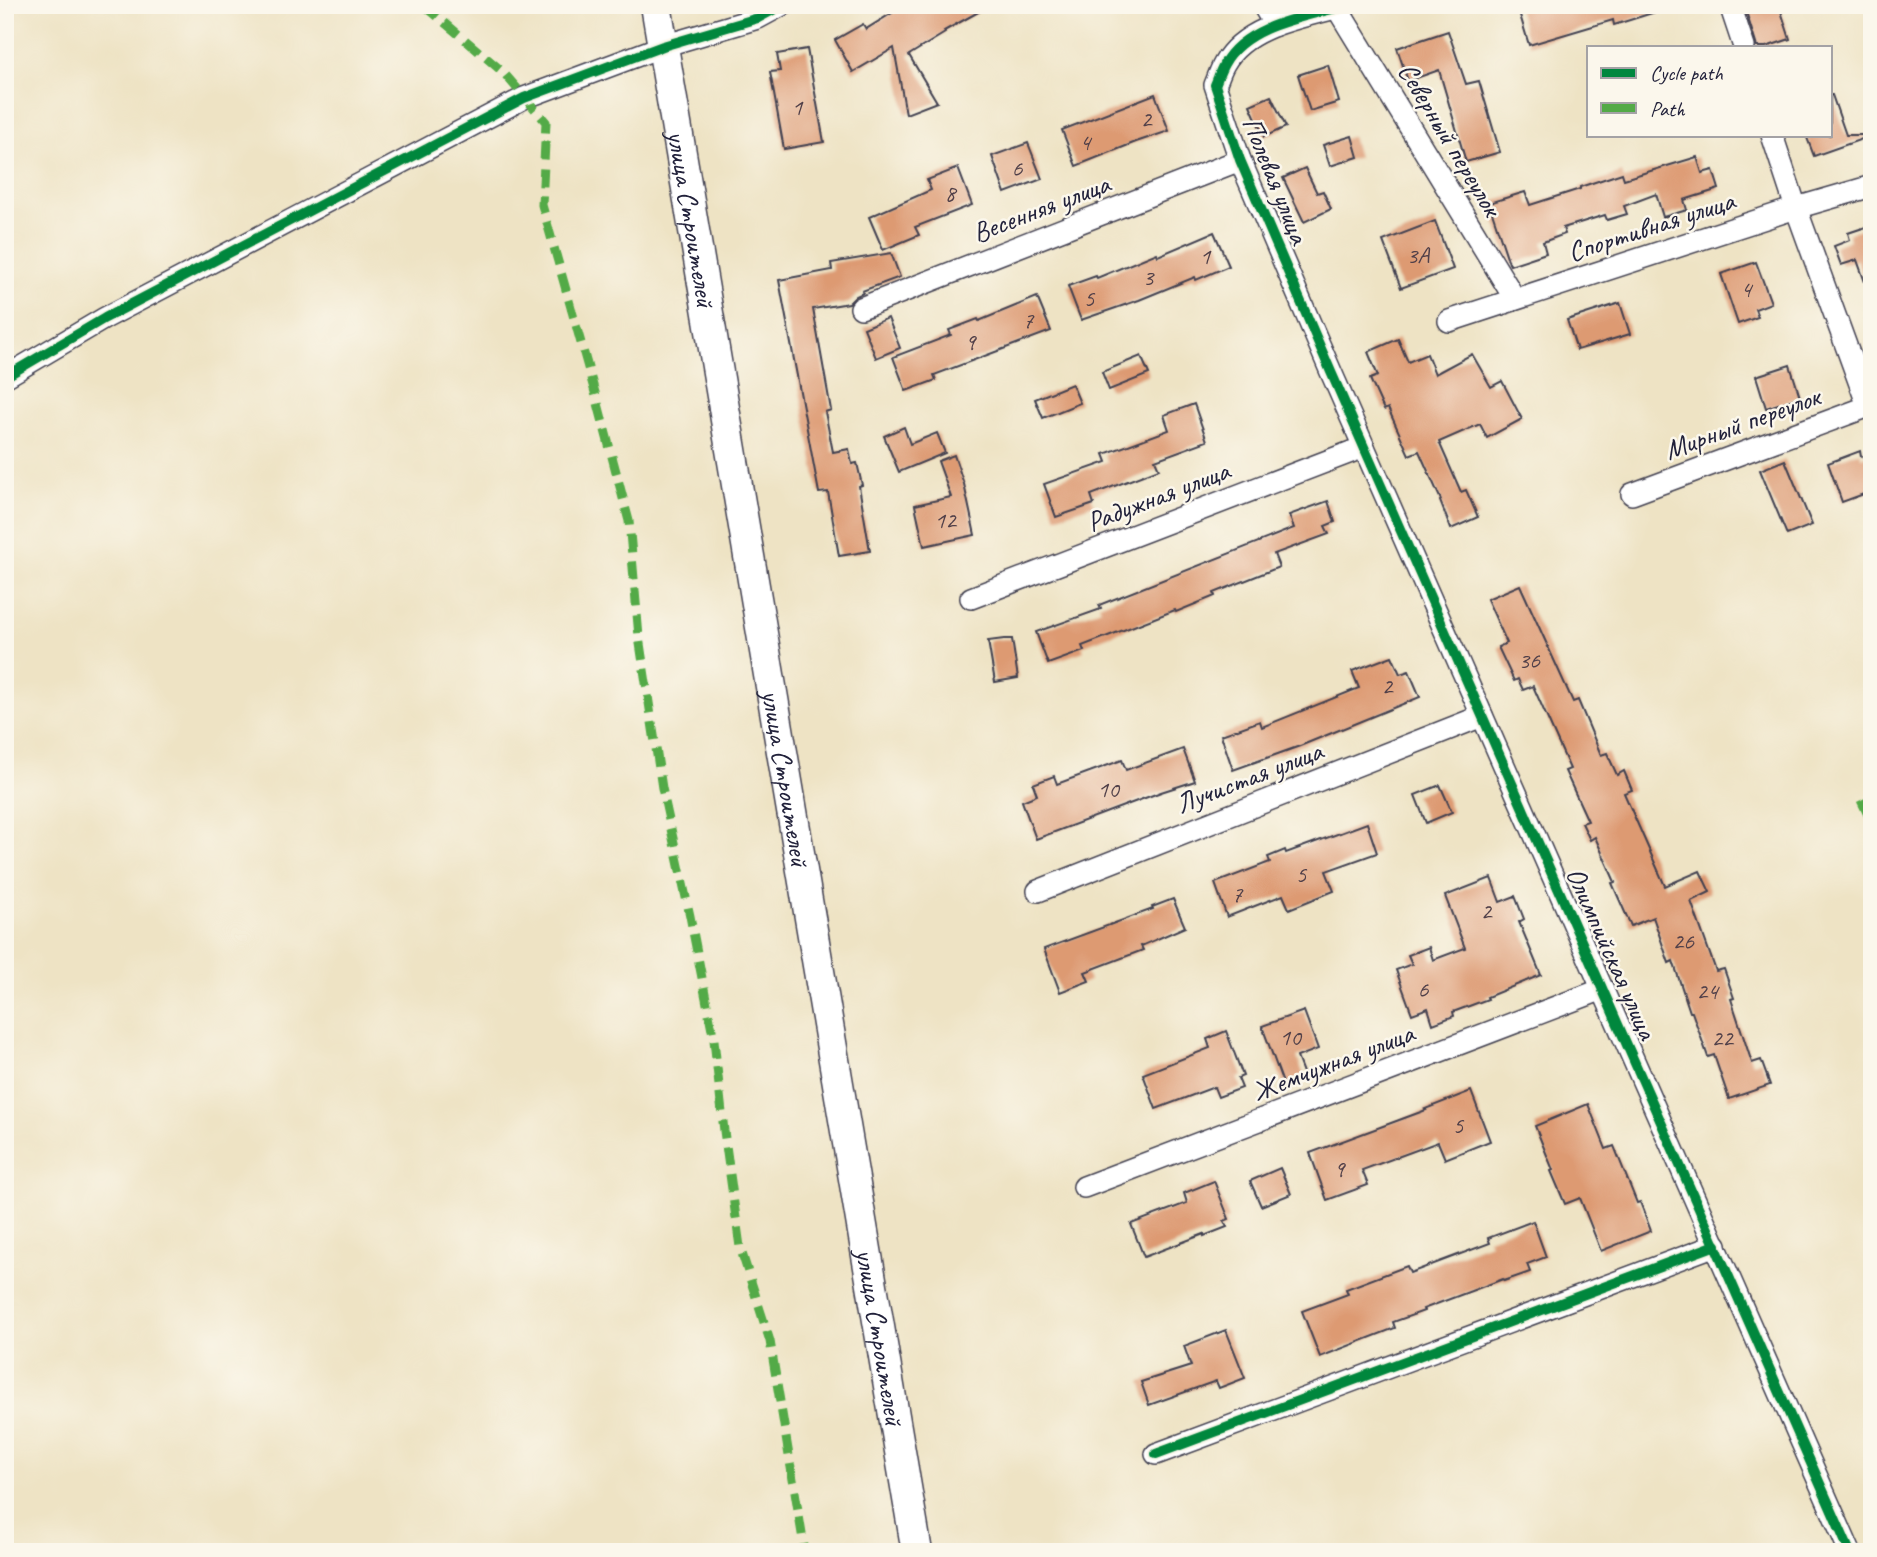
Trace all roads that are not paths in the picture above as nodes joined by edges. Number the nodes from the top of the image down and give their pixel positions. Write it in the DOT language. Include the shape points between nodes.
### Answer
graph roads {
  1 [pos="656,5"];
  2 [pos="782,5"];
  3 [pos="1263,5"];
  4 [pos="1730,5"];
  5 [pos="1342,7"];
  6 [pos="1275,25"];
  7 [pos="663,46"];
  8 [pos="1744,46"];
  9 [pos="1772,136"];
  10 [pos="1240,160"];
  11 [pos="1872,186"];
  12 [pos="1796,208"];
  13 [pos="1515,299"];
  14 [pos="861,308"];
  15 [pos="1448,321"];
  16 [pos="1331,372"];
  17 [pos="5,377"];
  18 [pos="1870,406"];
  19 [pos="1364,447"];
  20 [pos="1632,494"];
  21 [pos="971,598"];
  22 [pos="1482,716"];
  23 [pos="1038,891"];
  24 [pos="1603,989"];
  25 [pos="1084,1187"];
  26 [pos="1716,1245"];
  27 [pos="1156,1454"];
  28 [pos="917,1552"];
  29 [pos="1850,1552"];
  1 -- 7 [label="main road, улица Строителей"];
  2 -- 7 [label="street" via="758,18"];
  3 -- 6 [label="street"];
  4 -- 8 [label="street"];
  5 -- 6 [label="street"];
  5 -- 13 [label="street, Северный переулок"];
  6 -- 10 [label="street, Полевая улица" via="1241,44 1225,62 1215,85"];
  7 -- 17 [label="street" via="524,98 105,318"];
  7 -- 28 [label="main road, улица Строителей"];
  9 -- 12 [label="street"];
  10 -- 14 [label="street, Весенняя улица"];
  10 -- 16 [label="street, Полевая улица"];
  11 -- 12 [label="street, Спортивная улица"];
  12 -- 13 [label="street, Спортивная улица"];
  12 -- 18 [label="street"];
  13 -- 15 [label="street, Спортивная улица"];
  16 -- 19 [label="street, Олимпийская улица"];
  18 -- 20 [label="street, Мирный переулок"];
  19 -- 21 [label="street, Радужная улица"];
  19 -- 22 [label="street, Олимпийская улица"];
  22 -- 23 [label="street, Лучистая улица"];
  22 -- 24 [label="street, Олимпийская улица"];
  24 -- 25 [label="street, Жемчужная улица"];
  24 -- 26 [label="street, Олимпийская улица"];
  26 -- 27 [label="street"];
  26 -- 29 [label="street, Олимпийская улица"];
}
